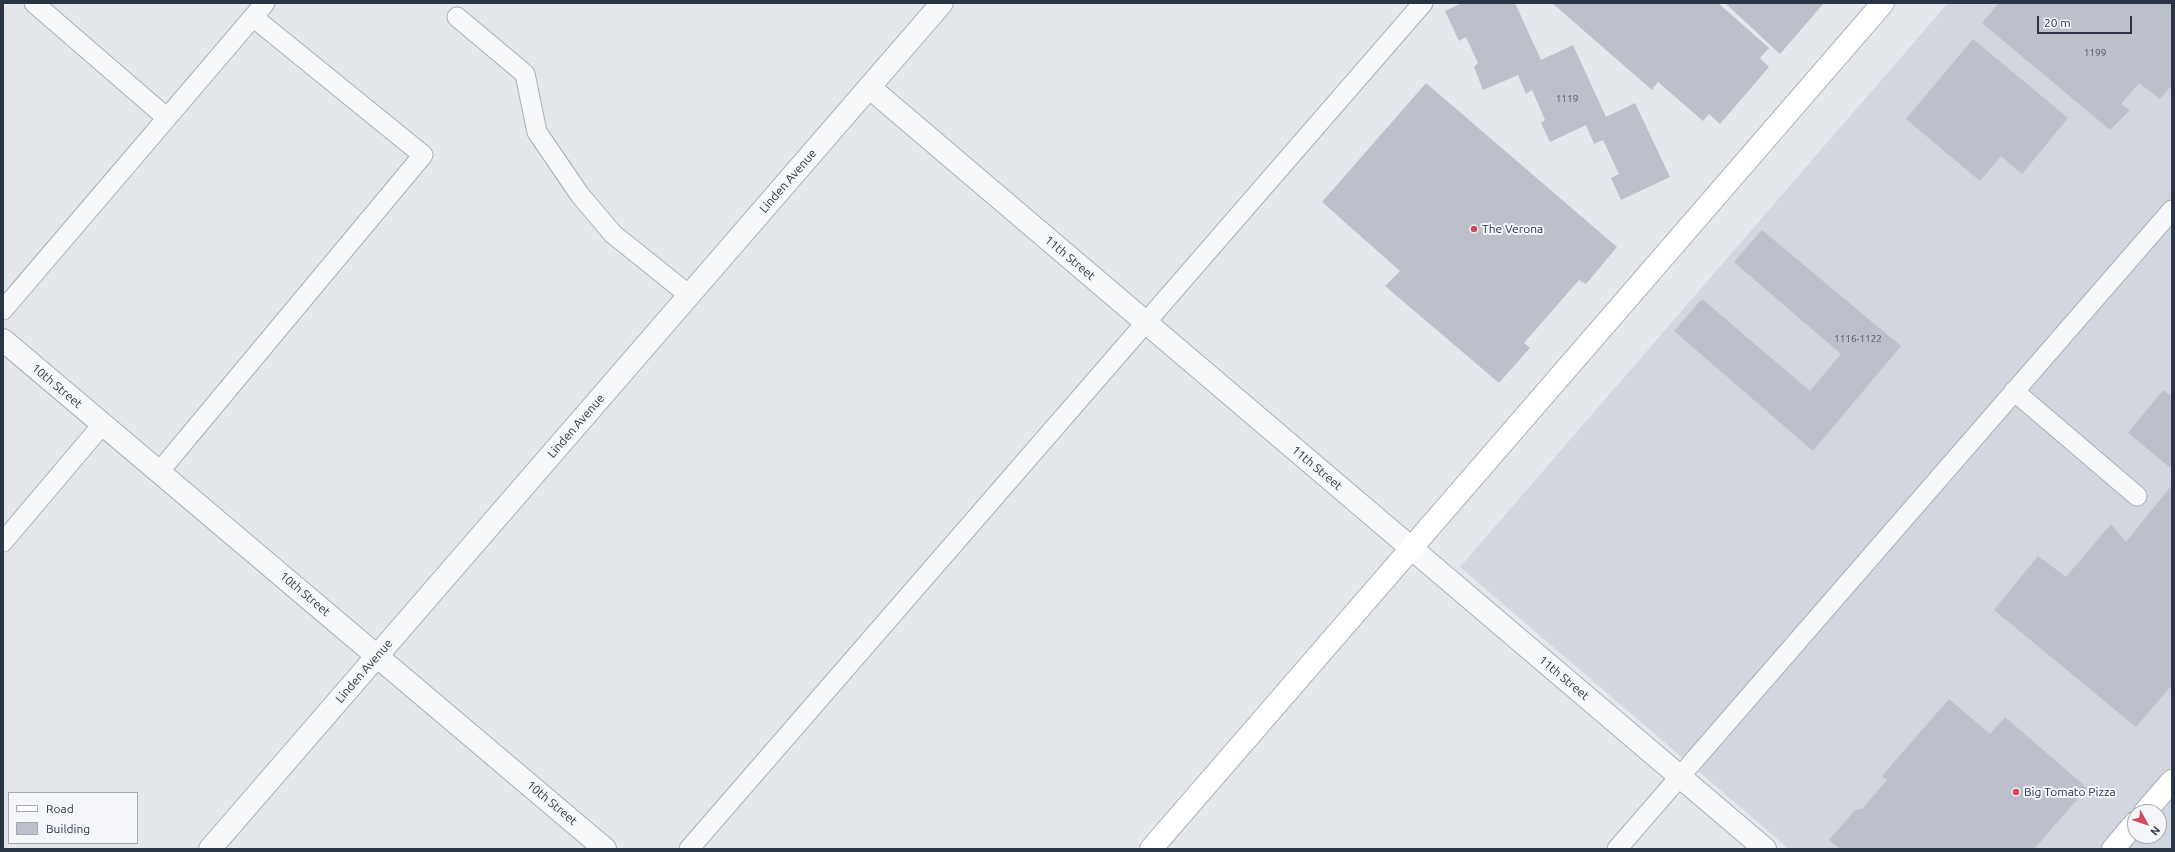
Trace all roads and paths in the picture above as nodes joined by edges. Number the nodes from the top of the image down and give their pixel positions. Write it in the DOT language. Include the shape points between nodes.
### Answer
graph roads {
  1 [pos="34,3"];
  2 [pos="265,3"];
  3 [pos="942,3"];
  4 [pos="1423,3"];
  5 [pos="1883,3"];
  6 [pos="253,17"];
  7 [pos="457,17"];
  8 [pos="869,87"];
  9 [pos="167,118"];
  10 [pos="2172,210"];
  11 [pos="689,295"];
  12 [pos="3,310"];
  13 [pos="1145,323"];
  14 [pos="3,340"];
  15 [pos="2014,391"];
  16 [pos="102,425"];
  17 [pos="159,472"];
  18 [pos="2137,496"];
  19 [pos="3,542"];
  20 [pos="1411,548"];
  21 [pos="378,655"];
  22 [pos="1680,777"];
  23 [pos="2172,781"];
  24 [pos="2152,804"];
  25 [pos="2127,832"];
  26 [pos="210,849"];
  27 [pos="606,849"];
  28 [pos="689,849"];
  29 [pos="1151,849"];
  30 [pos="1617,849"];
  31 [pos="1765,849"];
  32 [pos="2112,849"];
  1 -- 9 [label="lane"];
  2 -- 6 [label="lane"];
  3 -- 8 [label="street, Linden Avenue"];
  4 -- 13 [label="lane"];
  5 -- 20 [label="street"];
  6 -- 9 [label="lane"];
  6 -- 17 [label="lane" via="423,155"];
  7 -- 11 [label="lane" via="525,74 537,132 580,195 613,234"];
  8 -- 11 [label="street, Linden Avenue"];
  8 -- 13 [label="street, 11th Street"];
  9 -- 12 [label="lane"];
  10 -- 15 [label="lane"];
  11 -- 21 [label="street, Linden Avenue"];
  13 -- 20 [label="street, 11th Street"];
  13 -- 28 [label="lane"];
  14 -- 16 [label="street, 10th Street"];
  15 -- 18 [label="lane"];
  15 -- 22 [label="lane"];
  16 -- 17 [label="street, 10th Street"];
  16 -- 19 [label="lane"];
  17 -- 21 [label="street, 10th Street"];
  20 -- 22 [label="street, 11th Street"];
  20 -- 29 [label="street"];
  21 -- 26 [label="street, Linden Avenue"];
  21 -- 27 [label="street, 10th Street"];
  22 -- 30 [label="lane"];
  22 -- 31 [label="street, 11th Street"];
  23 -- 24 [label="street"];
  25 -- 32 [label="street"];
}
